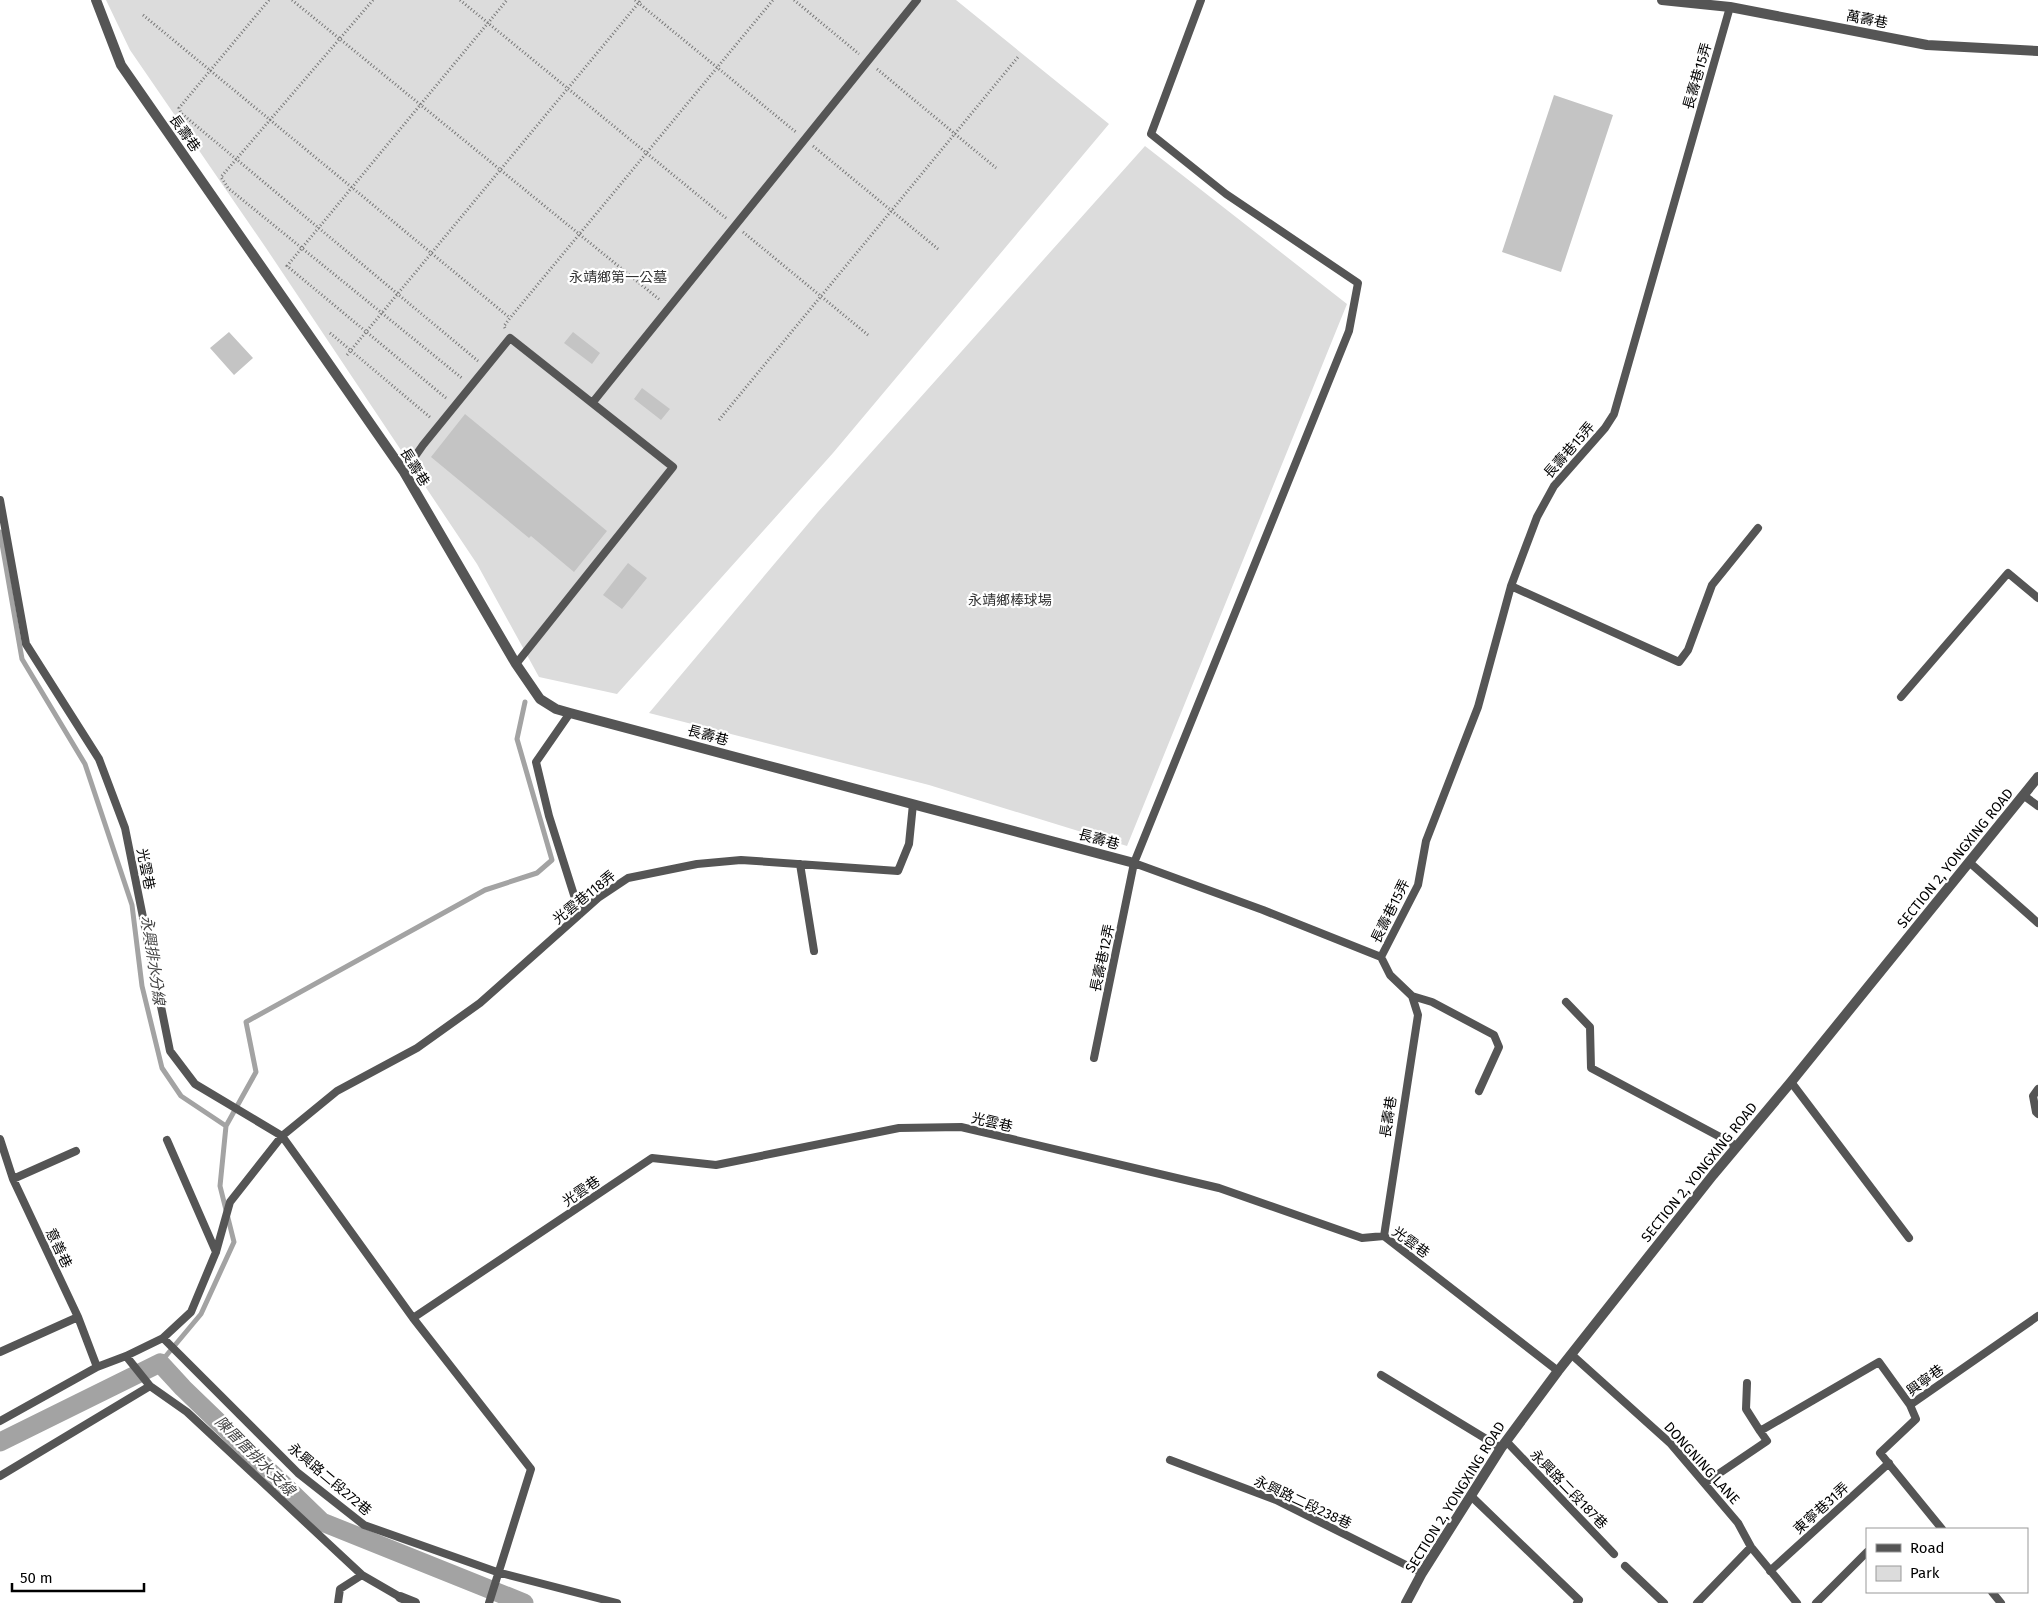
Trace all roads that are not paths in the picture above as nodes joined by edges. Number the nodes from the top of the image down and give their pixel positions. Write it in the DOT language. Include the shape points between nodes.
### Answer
graph roads {
  1 [pos="96,0"];
  2 [pos="917,0"];
  3 [pos="1201,0"];
  4 [pos="1662,0"];
  5 [pos="1730,7"];
  6 [pos="2038,52"];
  7 [pos="594,402"];
  8 [pos="404,472"];
  9 [pos="0,500"];
  10 [pos="1758,528"];
  11 [pos="1511,586"];
  12 [pos="2038,598"];
  13 [pos="516,664"];
  14 [pos="1900,697"];
  15 [pos="570,713"];
  16 [pos="2038,777"];
  17 [pos="2023,795"];
  18 [pos="913,804"];
  19 [pos="2038,806"];
  20 [pos="1134,862"];
  21 [pos="1970,862"];
  22 [pos="800,864"];
  23 [pos="580,914"];
  24 [pos="2038,923"];
  25 [pos="814,951"];
  26 [pos="1381,957"];
  27 [pos="1412,996"];
  28 [pos="1566,1002"];
  29 [pos="1094,1058"];
  30 [pos="1791,1082"];
  31 [pos="2038,1090"];
  32 [pos="1480,1092"];
  33 [pos="2038,1114"];
  34 [pos="282,1136"];
  35 [pos="0,1139"];
  36 [pos="167,1140"];
  37 [pos="1737,1146"];
  38 [pos="76,1151"];
  39 [pos="13,1179"];
  40 [pos="1384,1236"];
  41 [pos="1909,1238"];
  42 [pos="216,1252"];
  43 [pos="2038,1316"];
  44 [pos="78,1317"];
  45 [pos="413,1318"];
  46 [pos="163,1338"];
  47 [pos="0,1352"];
  48 [pos="1572,1355"];
  49 [pos="126,1356"];
  50 [pos="97,1367"];
  51 [pos="1558,1370"];
  52 [pos="1381,1375"];
  53 [pos="1747,1383"];
  54 [pos="150,1386"];
  55 [pos="1910,1405"];
  56 [pos="0,1421"];
  57 [pos="1760,1430"];
  58 [pos="1503,1444"];
  59 [pos="1170,1460"];
  60 [pos="1889,1463"];
  61 [pos="0,1476"];
  62 [pos="1705,1484"];
  63 [pos="1471,1496"];
  64 [pos="1941,1528"];
  65 [pos="1751,1547"];
  66 [pos="1866,1553"];
  67 [pos="1614,1554"];
  68 [pos="1625,1566"];
  69 [pos="1770,1571"];
  70 [pos="498,1572"];
  71 [pos="1422,1573"];
  72 [pos="362,1575"];
  73 [pos="1993,1593"];
  74 [pos="400,1597"];
  75 [pos="338,1603"];
  76 [pos="415,1603"];
  77 [pos="489,1603"];
  78 [pos="617,1603"];
  79 [pos="1406,1603"];
  80 [pos="1577,1603"];
  81 [pos="1664,1603"];
  82 [pos="1697,1603"];
  83 [pos="1797,1603"];
  84 [pos="1816,1603"];
  85 [pos="2001,1603"];
  1 -- 8 [label="street, 長壽巷" via="121,65"];
  2 -- 7 [label="lane"];
  3 -- 20 [label="lane, 長壽巷12弄" via="1151,134 1226,194 1358,283 1348,331"];
  4 -- 5 [label="street, 萬壽巷"];
  5 -- 6 [label="street, 萬壽巷" via="1927,45"];
  5 -- 11 [label="lane, 長壽巷15弄" via="1614,414 1554,486 1537,517"];
  7 -- 8 [label="lane" via="510,338"];
  7 -- 13 [label="lane" via="673,467"];
  8 -- 13 [label="street, 長壽巷"];
  9 -- 34 [label="lane, 光雲巷" via="26,644 99,759 125,828 170,1051 195,1084"];
  10 -- 11 [label="lane" via="1712,585 1688,650 1678,662"];
  11 -- 26 [label="lane, 長壽巷15弄" via="1478,707 1426,841 1418,886"];
  12 -- 14 [label="lane" via="2008,573"];
  13 -- 15 [label="street, 長壽巷" via="540,699"];
  15 -- 18 [label="street, 長壽巷"];
  15 -- 23 [label="lane" via="536,762 549,816"];
  16 -- 17 [label="street, SECTION 2, YONGXING ROAD"];
  17 -- 19 [label="lane"];
  17 -- 21 [label="street, SECTION 2, YONGXING ROAD"];
  18 -- 20 [label="street, 長壽巷"];
  18 -- 22 [label="lane, 光雲巷118弄" via="909,844 898,871"];
  20 -- 26 [label="lane, 長壽巷"];
  20 -- 29 [label="lane, 長壽巷12弄"];
  21 -- 24 [label="lane"];
  21 -- 30 [label="street, SECTION 2, YONGXING ROAD"];
  22 -- 23 [label="lane, 光雲巷118弄" via="741,860 697,864 628,878"];
  22 -- 25 [label="lane"];
  23 -- 34 [label="lane, 光雲巷118弄" via="480,1003 417,1048 337,1091"];
  26 -- 27 [label="lane" via="1390,975"];
  27 -- 32 [label="lane" via="1432,1002 1494,1034 1499,1046"];
  27 -- 40 [label="lane, 長壽巷" via="1418,1015"];
  28 -- 37 [label="lane" via="1590,1027 1591,1068"];
  30 -- 37 [label="street, SECTION 2, YONGXING ROAD"];
  30 -- 41 [label="lane"];
  31 -- 33 [label="lane" via="2033,1096"];
  34 -- 42 [label="lane" via="230,1202"];
  34 -- 45 [label="lane, 光雲巷"];
  35 -- 39 [label="lane, 意善巷"];
  36 -- 42 [label="lane"];
  37 -- 48 [label="street, SECTION 2, YONGXING ROAD"];
  38 -- 39 [label="lane"];
  39 -- 44 [label="lane, 意善巷"];
  40 -- 45 [label="lane, 光雲巷" via="1362,1238 1219,1188 961,1127 899,1128 716,1165 652,1158"];
  40 -- 51 [label="lane, 光雲巷"];
  42 -- 46 [label="lane" via="191,1312"];
  43 -- 55 [label="lane, 興寧巷"];
  44 -- 47 [label="lane"];
  44 -- 50 [label="lane, 意善巷"];
  45 -- 70 [label="lane, 光雲巷" via="531,1469"];
  46 -- 49 [label="lane"];
  46 -- 70 [label="lane, 永興路二段272巷" via="298,1473 364,1525"];
  48 -- 51 [label="street, SECTION 2, YONGXING ROAD"];
  48 -- 62 [label="lane, DONGNING LANE" via="1670,1443"];
  49 -- 50 [label="lane"];
  49 -- 54 [label="lane"];
  50 -- 56 [label="lane"];
  51 -- 58 [label="street, SECTION 2, YONGXING ROAD"];
  52 -- 58 [label="lane, 永興路二段187巷"];
  53 -- 57 [label="lane" via="1746,1409"];
  54 -- 61 [label="lane"];
  54 -- 72 [label="lane" via="187,1412"];
  55 -- 57 [label="lane" via="1879,1362"];
  55 -- 60 [label="lane, 興寧巷" via="1916,1419 1880,1453"];
  57 -- 62 [label="lane" via="1767,1441"];
  58 -- 63 [label="street, SECTION 2, YONGXING ROAD"];
  58 -- 67 [label="lane, 永興路二段187巷"];
  59 -- 71 [label="lane, 永興路二段238巷" via="1276,1500"];
  60 -- 64 [label="lane"];
  60 -- 69 [label="lane, 東寧巷31弄"];
  62 -- 65 [label="lane, DONGNING LANE" via="1738,1523"];
  63 -- 71 [label="street, SECTION 2, YONGXING ROAD"];
  63 -- 80 [label="lane" via="1579,1600"];
  65 -- 69 [label="lane, DONGNING LANE"];
  65 -- 82 [label="lane"];
  66 -- 84 [label="lane"];
  68 -- 81 [label="lane"];
  69 -- 83 [label="lane, DONGNING LANE"];
  70 -- 77 [label="lane, 光雲巷"];
  70 -- 78 [label="lane, 永興路二段272巷"];
  71 -- 79 [label="street, SECTION 2, YONGXING ROAD"];
  72 -- 74 [label="lane"];
  72 -- 75 [label="lane" via="340,1589"];
  73 -- 85 [label="lane"];
  74 -- 76 [label="street"];
}
